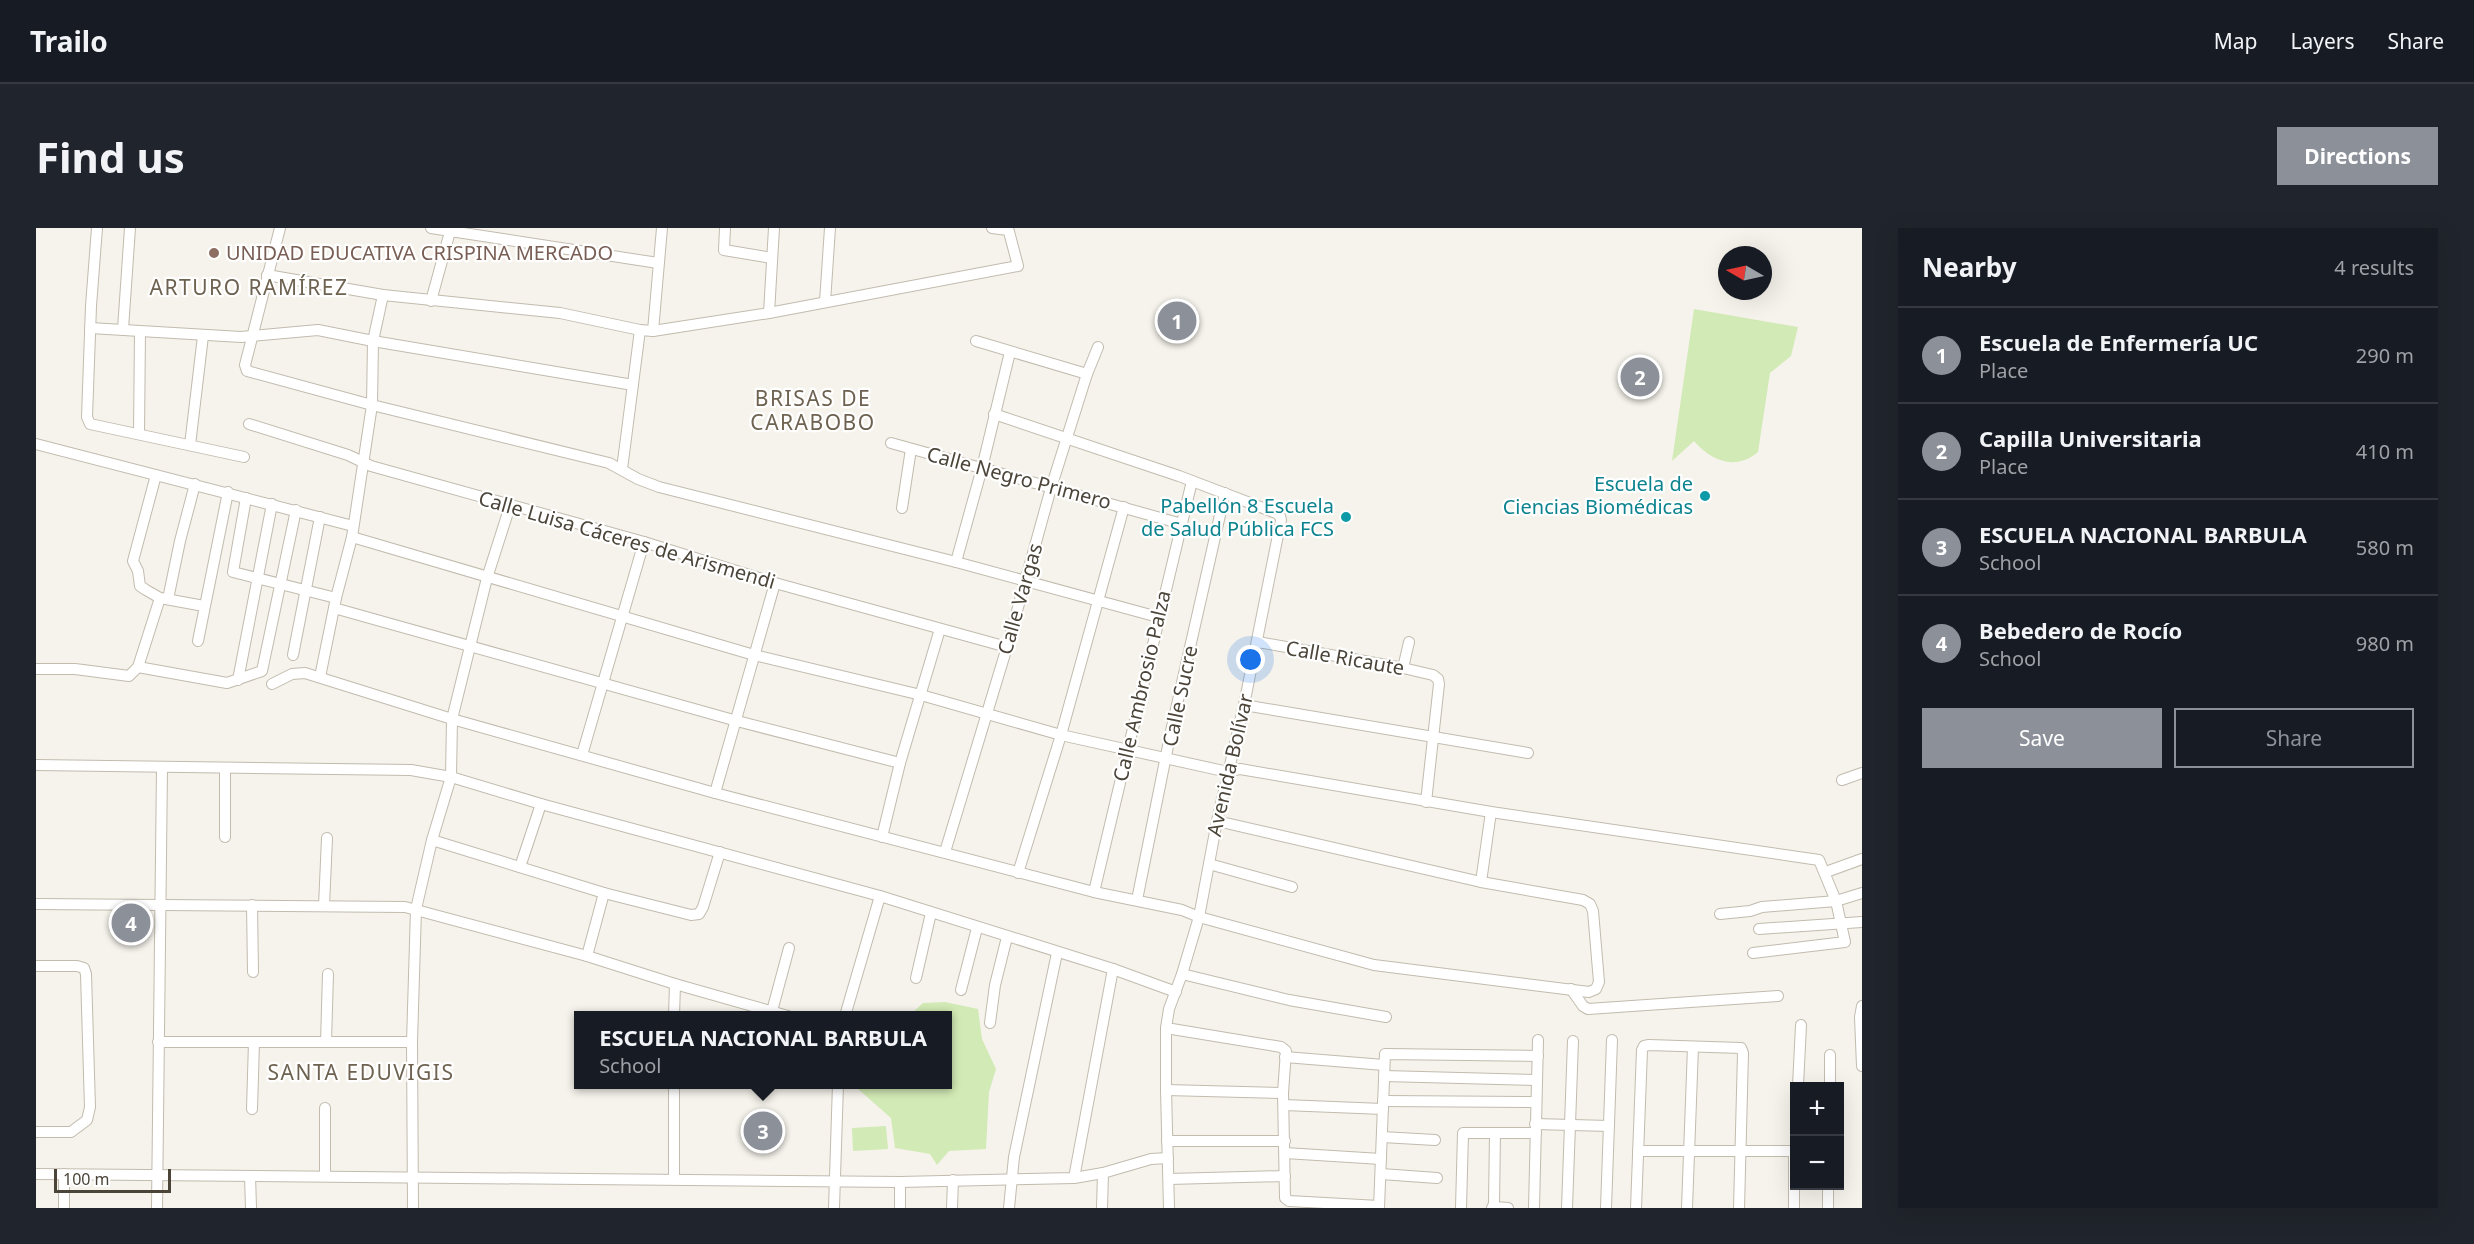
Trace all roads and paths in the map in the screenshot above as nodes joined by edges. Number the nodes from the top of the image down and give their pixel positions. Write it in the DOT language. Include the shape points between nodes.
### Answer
graph roads {
  1 [pos="97,228"];
  2 [pos="130,228"];
  3 [pos="280,228"];
  4 [pos="431,228"];
  5 [pos="662,228"];
  6 [pos="725,228"];
  7 [pos="774,228"];
  8 [pos="830,228"];
  9 [pos="992,228"];
  10 [pos="450,229"];
  11 [pos="1008,229"];
  12 [pos="772,258"];
  13 [pos="658,262"];
  14 [pos="267,275"];
  15 [pos="383,295"];
  16 [pos="431,301"];
  17 [pos="825,302"];
  18 [pos="769,313"];
  19 [pos="90,328"];
  20 [pos="123,329"];
  21 [pos="640,330"];
  22 [pos="140,331"];
  23 [pos="652,331"];
  24 [pos="203,336"];
  25 [pos="253,337"];
  26 [pos="373,341"];
  27 [pos="976,341"];
  28 [pos="1098,347"];
  29 [pos="1010,352"];
  30 [pos="1087,374"];
  31 [pos="633,385"];
  32 [pos="372,405"];
  33 [pos="994,414"];
  34 [pos="249,424"];
  35 [pos="139,433"];
  36 [pos="1068,439"];
  37 [pos="891,443"];
  38 [pos="36,444"];
  39 [pos="190,445"];
  40 [pos="910,448"];
  41 [pos="244,457"];
  42 [pos="363,462"];
  43 [pos="982,468"];
  44 [pos="622,469"];
  45 [pos="156,475"];
  46 [pos="1192,481"];
  47 [pos="195,484"];
  48 [pos="1051,488"];
  49 [pos="228,492"];
  50 [pos="1225,493"];
  51 [pos="246,498"];
  52 [pos="272,504"];
  53 [pos="510,506"];
  54 [pos="1124,507"];
  55 [pos="902,508"];
  56 [pos="296,510"];
  57 [pos="321,517"];
  58 [pos="1182,524"];
  59 [pos="353,532"];
  60 [pos="644,542"];
  61 [pos="956,562"];
  62 [pos="487,578"];
  63 [pos="256,579"];
  64 [pos="1026,581"];
  65 [pos="280,583"];
  66 [pos="775,583"];
  67 [pos="306,591"];
  68 [pos="164,598"];
  69 [pos="1097,601"];
  70 [pos="335,603"];
  71 [pos="204,606"];
  72 [pos="624,615"];
  73 [pos="1158,617"];
  74 [pos="940,628"];
  75 [pos="198,640"];
  76 [pos="1258,642"];
  77 [pos="1409,642"];
  78 [pos="471,646"];
  79 [pos="1007,647"];
  80 [pos="293,655"];
  81 [pos="754,655"];
  82 [pos="138,667"];
  83 [pos="1403,668"];
  84 [pos="36,669"];
  85 [pos="320,677"];
  86 [pos="238,680"];
  87 [pos="272,684"];
  88 [pos="603,684"];
  89 [pos="921,695"];
  90 [pos="1244,705"];
  91 [pos="986,715"];
  92 [pos="452,719"];
  93 [pos="737,721"];
  94 [pos="1061,735"];
  95 [pos="1432,737"];
  96 [pos="1127,750"];
  97 [pos="1528,753"];
  98 [pos="582,755"];
  99 [pos="1167,759"];
  100 [pos="900,763"];
  101 [pos="36,765"];
  102 [pos="162,767"];
  103 [pos="225,768"];
  104 [pos="1228,772"];
  105 [pos="1862,773"];
  106 [pos="451,777"];
  107 [pos="1842,780"];
  108 [pos="715,793"];
  109 [pos="1426,802"];
  110 [pos="541,804"];
  111 [pos="1491,812"];
  112 [pos="1217,821"];
  113 [pos="225,837"];
  114 [pos="882,837"];
  115 [pos="327,838"];
  116 [pos="432,840"];
  117 [pos="720,852"];
  118 [pos="945,852"];
  119 [pos="1862,859"];
  120 [pos="1209,864"];
  121 [pos="520,867"];
  122 [pos="1826,872"];
  123 [pos="1018,873"];
  124 [pos="1481,882"];
  125 [pos="1292,887"];
  126 [pos="1094,892"];
  127 [pos="604,893"];
  128 [pos="1862,893"];
  129 [pos="880,896"];
  130 [pos="1137,900"];
  131 [pos="1836,901"];
  132 [pos="36,904"];
  133 [pos="160,904"];
  134 [pos="252,905"];
  135 [pos="324,906"];
  136 [pos="416,909"];
  137 [pos="931,913"];
  138 [pos="1720,914"];
  139 [pos="1199,917"];
  140 [pos="1862,922"];
  141 [pos="1843,924"];
  142 [pos="977,927"];
  143 [pos="1759,929"];
  144 [pos="1007,937"];
  145 [pos="789,948"];
  146 [pos="1057,953"];
  147 [pos="1752,953"];
  148 [pos="587,956"];
  149 [pos="36,966"];
  150 [pos="1113,969"];
  151 [pos="253,972"];
  152 [pos="328,974"];
  153 [pos="1182,974"];
  154 [pos="916,978"];
  155 [pos="675,984"];
  156 [pos="1571,989"];
  157 [pos="961,990"];
  158 [pos="1176,992"];
  159 [pos="1778,996"];
  160 [pos="1862,1006"];
  161 [pos="674,1011"];
  162 [pos="772,1011"];
  163 [pos="846,1011"];
  164 [pos="1386,1017"];
  165 [pos="990,1023"];
  166 [pos="1801,1025"];
  167 [pos="1166,1028"];
  168 [pos="1611,1040"];
  169 [pos="1538,1041"];
  170 [pos="1573,1041"];
  171 [pos="158,1042"];
  172 [pos="254,1042"];
  173 [pos="326,1042"];
  174 [pos="412,1042"];
  175 [pos="1693,1047"];
  176 [pos="1830,1055"];
  177 [pos="1538,1056"];
  178 [pos="1286,1057"];
  179 [pos="1862,1066"];
  180 [pos="1384,1070"];
  181 [pos="1537,1080"];
  182 [pos="1798,1082"];
  183 [pos="1830,1082"];
  184 [pos="674,1089"];
  185 [pos="838,1089"];
  186 [pos="1166,1090"];
  187 [pos="1283,1093"];
  188 [pos="1536,1102"];
  189 [pos="1284,1105"];
  190 [pos="1383,1105"];
  191 [pos="326,1108"];
  192 [pos="252,1109"];
  193 [pos="1570,1125"];
  194 [pos="1609,1126"];
  195 [pos="1535,1129"];
  196 [pos="36,1132"];
  197 [pos="1495,1133"];
  198 [pos="1382,1137"];
  199 [pos="1435,1140"];
  200 [pos="1167,1141"];
  201 [pos="1285,1147"];
  202 [pos="1741,1150"];
  203 [pos="1790,1150"];
  204 [pos="1638,1151"];
  205 [pos="1689,1152"];
  206 [pos="1168,1158"];
  207 [pos="1381,1159"];
  208 [pos="1104,1173"];
  209 [pos="36,1174"];
  210 [pos="64,1174"];
  211 [pos="156,1174"];
  212 [pos="1381,1174"];
  213 [pos="325,1175"];
  214 [pos="250,1176"];
  215 [pos="412,1176"];
  216 [pos="1285,1176"];
  217 [pos="674,1178"];
  218 [pos="1011,1178"];
  219 [pos="1074,1178"];
  220 [pos="1437,1178"];
  221 [pos="835,1179"];
  222 [pos="1169,1179"];
  223 [pos="953,1180"];
  224 [pos="900,1182"];
  225 [pos="1794,1190"];
  226 [pos="1828,1190"];
  227 [pos="1354,1206"];
  228 [pos="1379,1207"];
  229 [pos="63,1208"];
  230 [pos="157,1208"];
  231 [pos="251,1208"];
  232 [pos="413,1208"];
  233 [pos="834,1208"];
  234 [pos="900,1208"];
  235 [pos="952,1208"];
  236 [pos="1009,1208"];
  237 [pos="1102,1208"];
  238 [pos="1169,1208"];
  239 [pos="1461,1208"];
  240 [pos="1493,1208"];
  241 [pos="1508,1208"];
  242 [pos="1534,1208"];
  243 [pos="1567,1208"];
  244 [pos="1606,1208"];
  245 [pos="1636,1208"];
  246 [pos="1687,1208"];
  247 [pos="1739,1208"];
  248 [pos="1794,1208"];
  249 [pos="1828,1208"];
  1 -- 19 [label="street"];
  2 -- 20 [label="street"];
  3 -- 14 [label="street"];
  4 -- 10 [label="street"];
  5 -- 13 [label="street"];
  6 -- 12 [label="street" via="724,250"];
  7 -- 12 [label="street"];
  8 -- 17 [label="street"];
  9 -- 11 [label="street"];
  10 -- 13 [label="street"];
  10 -- 16 [label="street"];
  11 -- 17 [label="street" via="1018,266"];
  12 -- 18 [label="street"];
  13 -- 23 [label="street"];
  14 -- 15 [label="street"];
  14 -- 25 [label="street"];
  15 -- 16 [label="street"];
  15 -- 26 [label="street"];
  16 -- 21 [label="street" via="560,313"];
  17 -- 18 [label="street"];
  18 -- 23 [label="street"];
  19 -- 20 [label="street"];
  19 -- 35 [label="street" via="90,424"];
  20 -- 22 [label="street"];
  21 -- 23 [label="street"];
  21 -- 31 [label="street"];
  22 -- 24 [label="street"];
  22 -- 35 [label="street"];
  24 -- 25 [label="street"];
  24 -- 39 [label="street"];
  25 -- 26 [label="street" via="318,330"];
  25 -- 32 [label="street" via="245,365 247,371"];
  26 -- 31 [label="street"];
  26 -- 32 [label="street"];
  27 -- 29 [label="street"];
  28 -- 30 [label="street, Calle Vargas"];
  29 -- 30 [label="street"];
  29 -- 33 [label="street"];
  30 -- 36 [label="street, Calle Vargas"];
  31 -- 44 [label="street"];
  32 -- 42 [label="street"];
  32 -- 44 [label="street"];
  33 -- 36 [label="street, Avenida Bolívar"];
  33 -- 43 [label="street"];
  34 -- 42 [label="street, Calle Luisa Cáceres de Arismendi"];
  35 -- 39 [label="street"];
  36 -- 46 [label="street, Avenida Bolívar"];
  36 -- 48 [label="street, Calle Vargas"];
  37 -- 40 [label="street, Calle Negro Primero"];
  38 -- 45 [label="street"];
  39 -- 41 [label="street"];
  40 -- 43 [label="street, Calle Negro Primero"];
  40 -- 55 [label="street"];
  42 -- 53 [label="street, Calle Luisa Cáceres de Arismendi"];
  42 -- 59 [label="street"];
  43 -- 48 [label="street, Calle Negro Primero"];
  43 -- 61 [label="street"];
  44 -- 61 [label="street" via="659,487"];
  45 -- 47 [label="street"];
  45 -- 68 [label="street" via="133,561 140,586"];
  46 -- 50 [label="street, Avenida Bolívar"];
  46 -- 58 [label="street, Calle Ambrosio Palza"];
  47 -- 49 [label="street"];
  47 -- 68 [label="street"];
  48 -- 54 [label="street, Calle Negro Primero"];
  48 -- 64 [label="street, Calle Vargas"];
  49 -- 51 [label="street"];
  49 -- 71 [label="street"];
  50 -- 76 [label="street, Avenida Bolívar" via="1276,513 1281,520"];
  50 -- 99 [label="street, Calle Sucre"];
  51 -- 52 [label="street"];
  51 -- 63 [label="street" via="232,569 237,575"];
  52 -- 56 [label="street"];
  52 -- 63 [label="street"];
  53 -- 60 [label="street, Calle Luisa Cáceres de Arismendi"];
  53 -- 62 [label="street"];
  54 -- 58 [label="street, Calle Negro Primero"];
  54 -- 69 [label="street"];
  56 -- 57 [label="street"];
  56 -- 65 [label="street"];
  57 -- 59 [label="street"];
  57 -- 67 [label="street"];
  58 -- 73 [label="street, Calle Ambrosio Palza"];
  59 -- 62 [label="street"];
  59 -- 70 [label="street"];
  60 -- 66 [label="street, Calle Luisa Cáceres de Arismendi"];
  60 -- 72 [label="street"];
  61 -- 64 [label="street"];
  62 -- 72 [label="street"];
  62 -- 78 [label="street"];
  63 -- 65 [label="street"];
  63 -- 86 [label="street"];
  64 -- 69 [label="street"];
  64 -- 79 [label="street, Calle Vargas"];
  65 -- 67 [label="street"];
  65 -- 86 [label="street" via="264,668"];
  66 -- 74 [label="street, Calle Luisa Cáceres de Arismendi"];
  66 -- 81 [label="street"];
  67 -- 70 [label="street"];
  67 -- 80 [label="street"];
  68 -- 71 [label="street"];
  68 -- 82 [label="street"];
  69 -- 73 [label="street"];
  69 -- 94 [label="street"];
  70 -- 78 [label="street"];
  70 -- 85 [label="street"];
  71 -- 75 [label="street"];
  72 -- 81 [label="street"];
  72 -- 88 [label="street"];
  73 -- 96 [label="street, Calle Ambrosio Palza"];
  74 -- 79 [label="street, Calle Luisa Cáceres de Arismendi"];
  74 -- 89 [label="street"];
  76 -- 83 [label="street, Calle Ricaute"];
  76 -- 90 [label="street, Avenida Bolívar"];
  77 -- 83 [label="street"];
  78 -- 88 [label="street"];
  78 -- 92 [label="street"];
  79 -- 91 [label="street, Calle Vargas"];
  81 -- 89 [label="street"];
  81 -- 93 [label="street"];
  82 -- 84 [label="street" via="129,676"];
  82 -- 86 [label="street" via="227,683"];
  83 -- 95 [label="street, Calle Ricaute" via="1438,679"];
  85 -- 87 [label="street" via="292,674"];
  85 -- 92 [label="street"];
  88 -- 93 [label="street"];
  88 -- 98 [label="street"];
  89 -- 91 [label="street"];
  89 -- 100 [label="street"];
  90 -- 95 [label="street"];
  90 -- 104 [label="street, Avenida Bolívar"];
  91 -- 94 [label="street"];
  91 -- 118 [label="street, Calle Vargas"];
  92 -- 98 [label="street"];
  92 -- 106 [label="street"];
  93 -- 100 [label="street"];
  93 -- 108 [label="street"];
  94 -- 96 [label="street"];
  94 -- 123 [label="street"];
  95 -- 97 [label="street"];
  95 -- 109 [label="street"];
  96 -- 99 [label="street"];
  96 -- 126 [label="street, Calle Ambrosio Palza"];
  98 -- 108 [label="street"];
  99 -- 104 [label="street"];
  99 -- 130 [label="street, Calle Sucre"];
  100 -- 114 [label="street"];
  101 -- 102 [label="street"];
  102 -- 103 [label="street"];
  102 -- 133 [label="street"];
  103 -- 106 [label="street" via="411,770"];
  103 -- 113 [label="street"];
  104 -- 109 [label="street" via="1240,769"];
  104 -- 112 [label="street, Avenida Bolívar"];
  105 -- 107 [label="street"];
  106 -- 110 [label="street"];
  106 -- 116 [label="street"];
  108 -- 114 [label="street"];
  109 -- 111 [label="street"];
  110 -- 117 [label="street"];
  110 -- 121 [label="street"];
  111 -- 122 [label="street" via="1814,859 1822,863"];
  111 -- 124 [label="street"];
  112 -- 120 [label="street, Avenida Bolívar"];
  112 -- 124 [label="street"];
  114 -- 118 [label="street"];
  115 -- 135 [label="street"];
  116 -- 121 [label="street"];
  116 -- 136 [label="street"];
  117 -- 127 [label="street" via="699,914"];
  117 -- 129 [label="street"];
  118 -- 123 [label="street"];
  119 -- 122 [label="street"];
  120 -- 125 [label="street"];
  120 -- 139 [label="street, Avenida Bolívar"];
  121 -- 127 [label="street"];
  122 -- 131 [label="street"];
  123 -- 126 [label="street"];
  124 -- 156 [label="street" via="1590,904 1599,982 1589,992"];
  126 -- 130 [label="street"];
  127 -- 148 [label="street"];
  128 -- 131 [label="street"];
  129 -- 137 [label="street"];
  129 -- 163 [label="street"];
  130 -- 139 [label="street"];
  131 -- 138 [label="street"];
  131 -- 141 [label="street"];
  132 -- 133 [label="street"];
  133 -- 134 [label="street"];
  133 -- 171 [label="street"];
  134 -- 135 [label="street"];
  134 -- 151 [label="street"];
  135 -- 136 [label="street"];
  136 -- 148 [label="street"];
  136 -- 174 [label="street"];
  137 -- 142 [label="street"];
  137 -- 154 [label="street"];
  139 -- 153 [label="street, Avenida Bolívar"];
  139 -- 156 [label="street" via="1374,965"];
  140 -- 141 [label="street"];
  141 -- 143 [label="street"];
  141 -- 147 [label="street" via="1846,939 1841,944"];
  142 -- 144 [label="street"];
  142 -- 157 [label="street"];
  144 -- 146 [label="street"];
  144 -- 165 [label="street"];
  145 -- 162 [label="street"];
  146 -- 150 [label="street"];
  146 -- 218 [label="street"];
  148 -- 155 [label="street"];
  149 -- 196 [label="street" via="84,968 90,1107 87,1120 71,1132"];
  150 -- 158 [label="street"];
  150 -- 219 [label="street"];
  152 -- 173 [label="street"];
  153 -- 158 [label="street, Avenida Bolívar"];
  153 -- 164 [label="street" via="1289,1000"];
  155 -- 161 [label="street"];
  155 -- 162 [label="street"];
  156 -- 159 [label="street" via="1588,1009"];
  158 -- 167 [label="street, Avenida Bolívar"];
  160 -- 179 [label="street"];
  166 -- 182 [label="street"];
  167 -- 178 [label="street" via="1281,1047"];
  167 -- 186 [label="street, Avenida Bolívar"];
  168 -- 194 [label="street"];
  169 -- 177 [label="street"];
  170 -- 193 [label="street"];
  171 -- 172 [label="street"];
  171 -- 211 [label="street"];
  172 -- 173 [label="street"];
  172 -- 192 [label="street"];
  173 -- 174 [label="street"];
  174 -- 215 [label="street"];
  175 -- 202 [label="street" via="1741,1048"];
  175 -- 204 [label="street" via="1644,1046"];
  175 -- 205 [label="street"];
  176 -- 183 [label="street"];
  177 -- 180 [label="street" via="1385,1054"];
  177 -- 181 [label="street"];
  178 -- 180 [label="street"];
  178 -- 187 [label="street"];
  180 -- 181 [label="street"];
  180 -- 190 [label="street"];
  181 -- 188 [label="street"];
  184 -- 217 [label="street"];
  185 -- 221 [label="street"];
  186 -- 187 [label="street"];
  186 -- 200 [label="street, Avenida Bolívar"];
  187 -- 189 [label="street"];
  188 -- 190 [label="street"];
  188 -- 195 [label="street"];
  189 -- 190 [label="street"];
  189 -- 201 [label="street"];
  190 -- 198 [label="street"];
  191 -- 213 [label="street"];
  193 -- 194 [label="street"];
  193 -- 195 [label="street"];
  193 -- 243 [label="street"];
  194 -- 244 [label="street"];
  195 -- 197 [label="street"];
  195 -- 242 [label="street"];
  197 -- 239 [label="street" via="1463,1133"];
  197 -- 240 [label="street"];
  198 -- 199 [label="street"];
  198 -- 207 [label="street"];
  200 -- 201 [label="street"];
  200 -- 206 [label="street, Avenida Bolívar"];
  201 -- 207 [label="street"];
  201 -- 216 [label="street"];
  202 -- 203 [label="street"];
  202 -- 205 [label="street"];
  202 -- 247 [label="street"];
  204 -- 205 [label="street"];
  204 -- 245 [label="street"];
  205 -- 246 [label="street"];
  206 -- 208 [label="street" via="1137,1162"];
  206 -- 222 [label="street, Avenida Bolívar"];
  207 -- 212 [label="street"];
  208 -- 219 [label="street"];
  208 -- 237 [label="street"];
  209 -- 210 [label="street"];
  210 -- 211 [label="street"];
  210 -- 229 [label="street"];
  211 -- 214 [label="street"];
  211 -- 230 [label="street"];
  212 -- 220 [label="street"];
  212 -- 228 [label="street"];
  213 -- 214 [label="street"];
  213 -- 215 [label="street"];
  214 -- 231 [label="street"];
  215 -- 217 [label="street"];
  215 -- 232 [label="street"];
  216 -- 222 [label="street"];
  216 -- 227 [label="street" via="1287,1201"];
  217 -- 221 [label="street"];
  218 -- 219 [label="street"];
  218 -- 223 [label="street"];
  218 -- 236 [label="street"];
  221 -- 224 [label="street"];
  221 -- 233 [label="street"];
  222 -- 238 [label="street, Avenida Bolívar"];
  223 -- 224 [label="street"];
  223 -- 235 [label="street"];
  224 -- 234 [label="street"];
  225 -- 248 [label="street"];
  226 -- 249 [label="street"];
  227 -- 228 [label="street"];
  240 -- 241 [label="street"];
}
